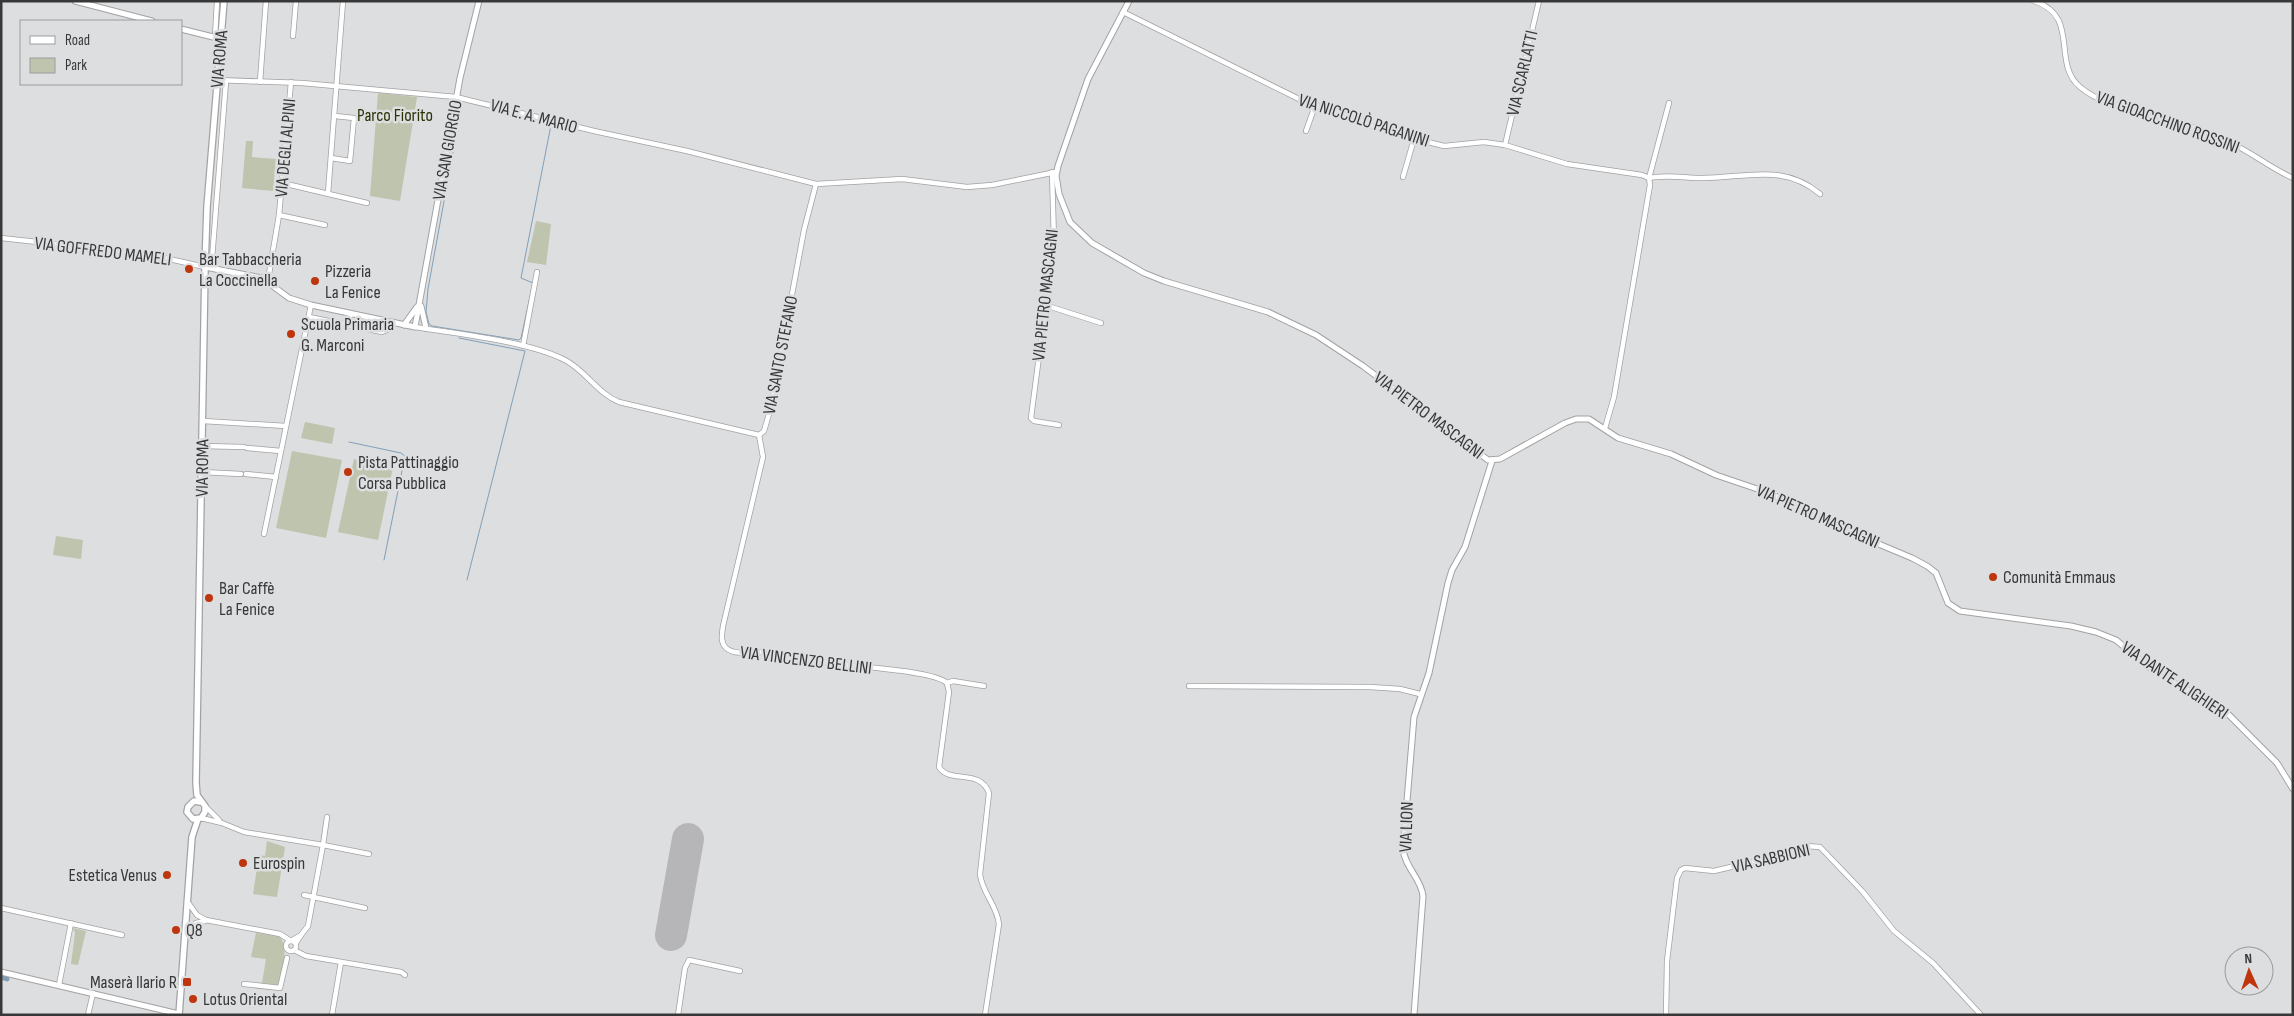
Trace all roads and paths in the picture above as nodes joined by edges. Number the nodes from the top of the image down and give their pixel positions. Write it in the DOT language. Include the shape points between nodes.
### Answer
graph roads {
  1 [pos="75,1"];
  2 [pos="217,1"];
  3 [pos="224,1"];
  4 [pos="266,1"];
  5 [pos="296,1"];
  6 [pos="343,1"];
  7 [pos="479,1"];
  8 [pos="1129,1"];
  9 [pos="1539,1"];
  10 [pos="2034,1"];
  11 [pos="85,2"];
  12 [pos="1123,12"];
  13 [pos="148,20"];
  14 [pos="182,29"];
  15 [pos="293,36"];
  16 [pos="218,38"];
  17 [pos="218,80"];
  18 [pos="226,80"];
  19 [pos="260,82"];
  20 [pos="291,82"];
  21 [pos="337,86"];
  22 [pos="456,97"];
  23 [pos="1670,103"];
  24 [pos="1315,106"];
  25 [pos="335,116"];
  26 [pos="1306,130"];
  27 [pos="1414,139"];
  28 [pos="1505,145"];
  29 [pos="331,158"];
  30 [pos="1054,172"];
  31 [pos="1403,177"];
  32 [pos="1649,178"];
  33 [pos="2293,178"];
  34 [pos="282,183"];
  35 [pos="816,184"];
  36 [pos="1051,190"];
  37 [pos="1058,190"];
  38 [pos="328,193"];
  39 [pos="1820,194"];
  40 [pos="367,203"];
  41 [pos="279,214"];
  42 [pos="325,225"];
  43 [pos="1,238"];
  44 [pos="205,267"];
  45 [pos="537,272"];
  46 [pos="268,280"];
  47 [pos="420,300"];
  48 [pos="311,304"];
  49 [pos="1045,305"];
  50 [pos="351,314"];
  51 [pos="309,317"];
  52 [pos="389,322"];
  53 [pos="1102,323"];
  54 [pos="348,325"];
  55 [pos="404,325"];
  56 [pos="415,327"];
  57 [pos="426,328"];
  58 [pos="523,346"];
  59 [pos="203,421"];
  60 [pos="1059,425"];
  61 [pos="286,426"];
  62 [pos="1605,428"];
  63 [pos="759,435"];
  64 [pos="202,446"];
  65 [pos="281,451"];
  66 [pos="1492,461"];
  67 [pos="202,472"];
  68 [pos="276,477"];
  69 [pos="264,534"];
  70 [pos="2116,640"];
  71 [pos="947,683"];
  72 [pos="984,686"];
  73 [pos="1190,686"];
  74 [pos="1420,694"];
  75 [pos="196,783"];
  76 [pos="2293,789"];
  77 [pos="192,802"];
  78 [pos="202,804"];
  79 [pos="327,817"];
  80 [pos="191,818"];
  81 [pos="199,819"];
  82 [pos="222,823"];
  83 [pos="192,836"];
  84 [pos="323,845"];
  85 [pos="370,854"];
  86 [pos="304,895"];
  87 [pos="314,897"];
  88 [pos="187,901"];
  89 [pos="1,908"];
  90 [pos="365,908"];
  91 [pos="206,920"];
  92 [pos="71,923"];
  93 [pos="185,933"];
  94 [pos="280,934"];
  95 [pos="122,935"];
  96 [pos="301,935"];
  97 [pos="291,941"];
  98 [pos="292,947"];
  99 [pos="341,962"];
  100 [pos="740,971"];
  101 [pos="1,972"];
  102 [pos="405,975"];
  103 [pos="244,984"];
  104 [pos="59,985"];
  105 [pos="93,993"];
  106 [pos="180,1014"];
  107 [pos="88,1015"];
  108 [pos="332,1015"];
  109 [pos="678,1015"];
  110 [pos="985,1015"];
  111 [pos="1414,1015"];
  112 [pos="1666,1015"];
  113 [pos="1981,1015"];
  1 -- 11 [label="street"];
  2 -- 16 [label="street, VIA ROMA"];
  3 -- 16 [label="main road, VIA ROMA"];
  4 -- 19 [label="street"];
  5 -- 15 [label="street"];
  6 -- 21 [label="street"];
  7 -- 22 [label="street, VIA SAN GIORGIO"];
  8 -- 12 [label="street, VIA PIETRO MASCAGNI"];
  9 -- 28 [label="street, VIA SCARLATTI"];
  10 -- 33 [label="street, VIA GIOACCHINO ROSSINI" via="2050,9 2059,19 2070,72 2081,88 2119,105 2178,122 2234,144"];
  11 -- 13 [label="street"];
  12 -- 24 [label="street, VIA NICCOLÒ PAGANINI"];
  12 -- 30 [label="street, VIA PIETRO MASCAGNI" via="1088,79"];
  14 -- 16 [label="street"];
  16 -- 17 [label="main road, VIA ROMA"];
  17 -- 18 [label="street, VIA E. A. MARIO"];
  17 -- 44 [label="main road, VIA ROMA"];
  18 -- 19 [label="street, VIA E. A. MARIO"];
  18 -- 44 [label="street, VIA ROMA" via="212,259"];
  19 -- 20 [label="street, VIA E. A. MARIO"];
  20 -- 21 [label="street, VIA E. A. MARIO"];
  20 -- 34 [label="street, VIA DEGLI ALPINI"];
  21 -- 22 [label="street, VIA E. A. MARIO"];
  21 -- 25 [label="street"];
  22 -- 35 [label="street, VIA E. A. MARIO"];
  22 -- 47 [label="street, VIA SAN GIORGIO"];
  23 -- 32 [label="street"];
  24 -- 26 [label="street"];
  24 -- 27 [label="street, VIA NICCOLÒ PAGANINI"];
  25 -- 29 [label="street"];
  25 -- 29 [label="street" via="354,118 350,161"];
  27 -- 28 [label="street, VIA NICCOLÒ PAGANINI" via="1444,146 1475,142"];
  27 -- 31 [label="street"];
  28 -- 32 [label="street, VIA NICCOLÒ PAGANINI" via="1567,164"];
  29 -- 38 [label="street"];
  30 -- 35 [label="street" via="966,187 902,179"];
  30 -- 36 [label="street, VIA PIETRO MASCAGNI"];
  30 -- 37 [label="street, VIA PIETRO MASCAGNI"];
  32 -- 39 [label="street, VIA NICCOLÒ PAGANINI" via="1777,174 1801,180"];
  32 -- 62 [label="street" via="1634,289"];
  34 -- 38 [label="street"];
  34 -- 41 [label="street, VIA DEGLI ALPINI"];
  35 -- 63 [label="street, VIA SANTO STEFANO" via="770,406 764,431"];
  36 -- 37 [label="street"];
  36 -- 49 [label="street, VIA PIETRO MASCAGNI" via="1054,241"];
  37 -- 66 [label="street, VIA PIETRO MASCAGNI" via="1070,222 1092,243 1151,276 1268,312 1316,335"];
  38 -- 40 [label="street"];
  41 -- 42 [label="street, VIA DEGLI ALPINI"];
  41 -- 46 [label="street, VIA DEGLI ALPINI"];
  43 -- 44 [label="street, VIA GOFFREDO MAMELI" via="162,256"];
  44 -- 46 [label="street, VIA SANTO STEFANO"];
  44 -- 59 [label="main road, VIA ROMA"];
  45 -- 58 [label="street"];
  46 -- 48 [label="street, VIA SANTO STEFANO" via="289,298"];
  47 -- 55 [label="street, VIA SAN GIORGIO"];
  47 -- 56 [label="street, VIA SAN GIORGIO"];
  47 -- 57 [label="street, VIA SAN GIORGIO"];
  48 -- 50 [label="street, VIA SANTO STEFANO"];
  48 -- 51 [label="street"];
  49 -- 53 [label="street"];
  49 -- 60 [label="street, VIA PIETRO MASCAGNI" via="1031,418"];
  50 -- 52 [label="street, VIA SANTO STEFANO"];
  50 -- 54 [label="street"];
  51 -- 54 [label="street"];
  51 -- 61 [label="street"];
  52 -- 54 [label="street" via="387,330 382,332"];
  52 -- 55 [label="street, VIA SANTO STEFANO"];
  55 -- 56 [label="street, VIA SANTO STEFANO"];
  56 -- 57 [label="street, VIA SANTO STEFANO"];
  57 -- 58 [label="street, VIA SANTO STEFANO"];
  58 -- 63 [label="street, VIA SANTO STEFANO" via="570,363 604,394 619,402"];
  59 -- 61 [label="street"];
  59 -- 64 [label="main road, VIA ROMA"];
  61 -- 65 [label="street"];
  62 -- 66 [label="street, VIA PIETRO MASCAGNI" via="1588,419 1576,419"];
  62 -- 70 [label="street, VIA PIETRO MASCAGNI" via="1618,438 1671,454 1768,493 1927,566 1938,577 1948,603 1960,610 2062,624"];
  63 -- 71 [label="street, VIA VINCENZO BELLINI" via="763,457 723,626 722,638 727,648 733,652 770,652 912,672 943,679"];
  64 -- 65 [label="street"];
  64 -- 67 [label="main road, VIA ROMA"];
  65 -- 68 [label="street"];
  66 -- 74 [label="street, VIA LION" via="1465,547 1448,583 1429,673"];
  67 -- 68 [label="street"];
  67 -- 75 [label="main road, VIA ROMA"];
  68 -- 69 [label="street"];
  70 -- 76 [label="street, VIA DANTE ALIGHIERI" via="2150,668 2220,706 2277,762"];
  71 -- 72 [label="street, VIA VINCENZO BELLINI"];
  71 -- 110 [label="street" via="950,692 939,767 946,773 977,780 989,793 980,874 981,884 998,914 998,924"];
  73 -- 74 [label="street" via="1370,687"];
  74 -- 111 [label="street, VIA LION" via="1412,725 1403,849 1407,866 1420,883 1424,896"];
  75 -- 77 [label="main road"];
  75 -- 78 [label="main road"];
  77 -- 78 [label="main road"];
  77 -- 80 [label="main road" via="187,809"];
  78 -- 81 [label="main road" via="205,812"];
  78 -- 82 [label="street"];
  79 -- 84 [label="street"];
  80 -- 81 [label="main road"];
  80 -- 83 [label="main road"];
  81 -- 82 [label="street"];
  81 -- 83 [label="main road"];
  82 -- 84 [label="street" via="249,834"];
  83 -- 88 [label="main road"];
  84 -- 85 [label="street"];
  84 -- 87 [label="street"];
  86 -- 87 [label="street"];
  87 -- 90 [label="street"];
  87 -- 96 [label="street" via="308,926"];
  88 -- 91 [label="street" via="197,915"];
  88 -- 93 [label="main road"];
  89 -- 92 [label="street"];
  91 -- 93 [label="street" via="196,923"];
  91 -- 94 [label="street"];
  92 -- 95 [label="street"];
  92 -- 104 [label="street"];
  93 -- 106 [label="main road"];
  94 -- 97 [label="street"];
  94 -- 98 [label="street"];
  96 -- 97 [label="street"];
  96 -- 98 [label="street"];
  97 -- 98 [label="street"];
  98 -- 99 [label="street" via="306,956"];
  98 -- 103 [label="street" via="280,988"];
  99 -- 102 [label="street"];
  99 -- 108 [label="street"];
  100 -- 109 [label="street" via="689,960"];
  101 -- 104 [label="street"];
  104 -- 105 [label="street"];
  105 -- 106 [label="street"];
  105 -- 107 [label="street"];
  112 -- 113 [label="street, VIA SABBIONI" via="1667,961 1677,878 1681,870 1714,872 1806,846 1825,850 1894,931 1933,963"];
}
